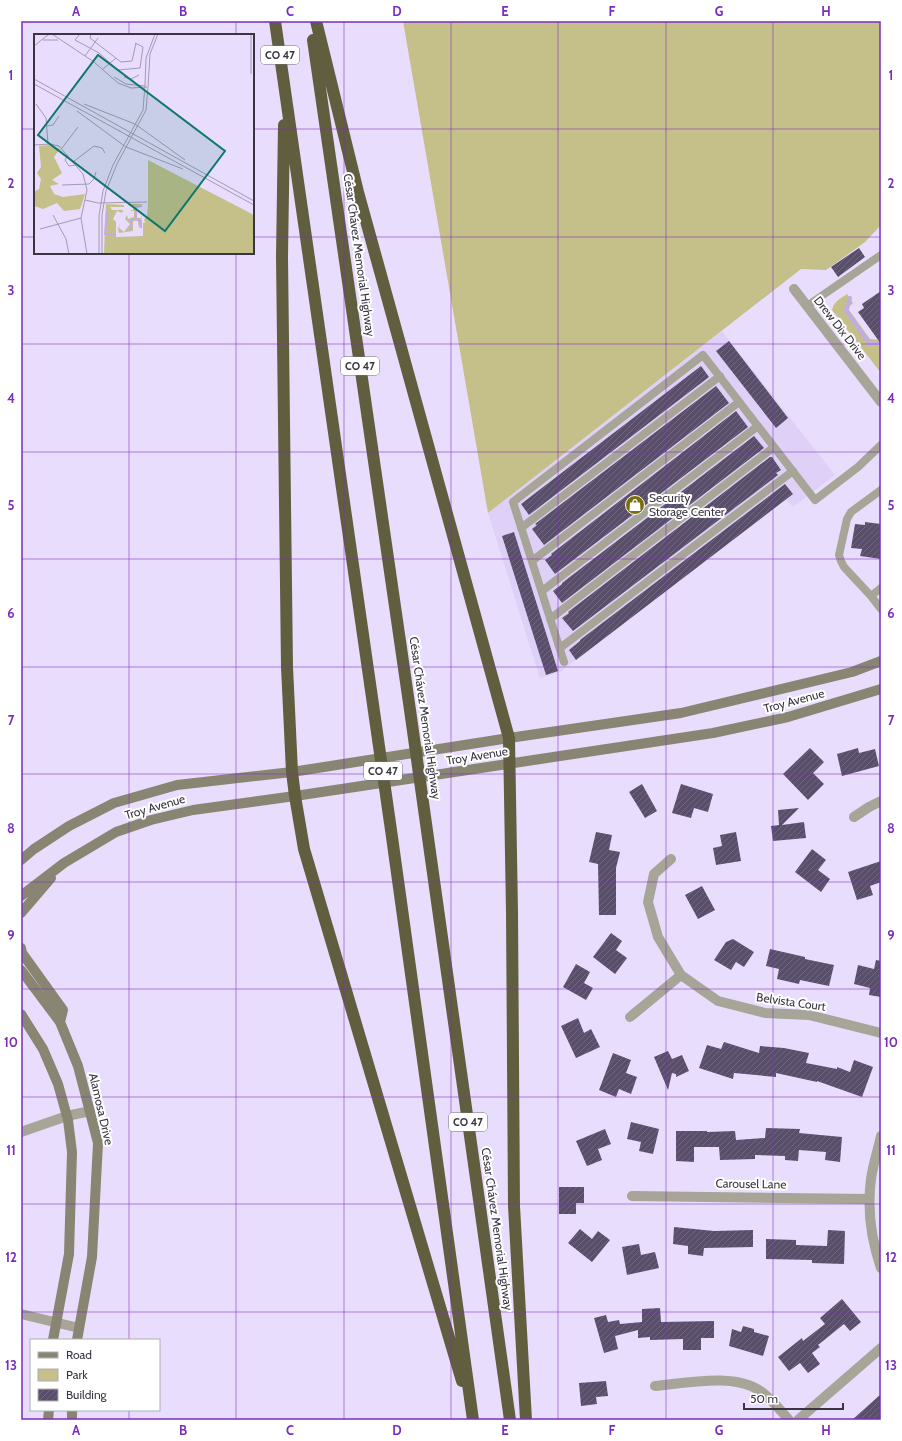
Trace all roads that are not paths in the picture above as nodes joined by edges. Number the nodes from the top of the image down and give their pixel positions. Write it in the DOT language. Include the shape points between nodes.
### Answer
graph roads {
  1 [pos="275,21"];
  2 [pos="311,21"];
  3 [pos="316,21"];
  4 [pos="285,90"];
  5 [pos="881,255"];
  6 [pos="794,289"];
  7 [pos="808,306"];
  8 [pos="720,376"];
  9 [pos="740,402"];
  10 [pos="881,402"];
  11 [pos="758,426"];
  12 [pos="881,445"];
  13 [pos="774,447"];
  14 [pos="793,471"];
  15 [pos="881,490"];
  16 [pos="521,528"];
  17 [pos="532,561"];
  18 [pos="881,588"];
  19 [pos="542,591"];
  20 [pos="871,596"];
  21 [pos="881,609"];
  22 [pos="550,619"];
  23 [pos="560,648"];
  24 [pos="881,661"];
  25 [pos="564,662"];
  26 [pos="881,689"];
  27 [pos="509,738"];
  28 [pos="510,764"];
  29 [pos="292,772"];
  30 [pos="295,796"];
  31 [pos="881,801"];
  32 [pos="854,817"];
  33 [pos="671,859"];
  34 [pos="21,860"];
  35 [pos="64,863"];
  36 [pos="21,896"];
  37 [pos="21,913"];
  38 [pos="21,948"];
  39 [pos="21,970"];
  40 [pos="681,975"];
  41 [pos="21,1014"];
  42 [pos="630,1017"];
  43 [pos="60,1022"];
  44 [pos="881,1033"];
  45 [pos="90,1111"];
  46 [pos="67,1116"];
  47 [pos="21,1132"];
  48 [pos="881,1136"];
  49 [pos="632,1196"];
  50 [pos="869,1199"];
  51 [pos="881,1268"];
  52 [pos="21,1314"];
  53 [pos="56,1323"];
  54 [pos="79,1328"];
  55 [pos="53,1339"];
  56 [pos="77,1339"];
  57 [pos="881,1348"];
  58 [pos="655,1386"];
  59 [pos="473,1419"];
  60 [pos="510,1420"];
  61 [pos="526,1420"];
  62 [pos="789,1420"];
  63 [pos="798,1420"];
  1 -- 4 [label="highway, CO 47"];
  2 -- 60 [label="highway, César Chávez Memorial Highway / CO 47"];
  3 -- 27 [label="highway" via="358,192"];
  4 -- 29 [label="highway" via="282,257 287,667"];
  4 -- 59 [label="highway, CO 47"];
  5 -- 7 [label="lane"];
  6 -- 7 [label="street, Drew Dix Drive"];
  7 -- 10 [label="street, Drew Dix Drive"];
  8 -- 9 [label="lane"];
  8 -- 16 [label="lane"];
  8 -- 16 [label="lane" via="703,355 513,502"];
  9 -- 11 [label="lane"];
  9 -- 17 [label="lane"];
  11 -- 13 [label="lane"];
  11 -- 19 [label="lane"];
  12 -- 14 [label="lane" via="858,467 815,500"];
  13 -- 14 [label="lane"];
  13 -- 22 [label="lane"];
  14 -- 23 [label="lane"];
  15 -- 20 [label="lane" via="851,512 845,526 839,555 844,567"];
  16 -- 17 [label="lane"];
  17 -- 19 [label="lane"];
  18 -- 20 [label="lane"];
  19 -- 22 [label="lane"];
  20 -- 21 [label="lane"];
  22 -- 23 [label="lane"];
  23 -- 25 [label="lane"];
  24 -- 27 [label="main road, Troy Avenue" via="852,672 680,713"];
  26 -- 28 [label="main road, Troy Avenue" via="788,717 713,733"];
  27 -- 28 [label="highway"];
  27 -- 29 [label="main road, Troy Avenue"];
  28 -- 30 [label="main road, Troy Avenue"];
  28 -- 61 [label="highway" via="514,1206"];
  29 -- 30 [label="highway"];
  29 -- 34 [label="main road, Troy Avenue" via="177,785 114,803 69,826"];
  30 -- 35 [label="main road, Troy Avenue" via="193,810 151,820 116,832"];
  30 -- 59 [label="highway" via="304,849"];
  31 -- 32 [label="street"];
  33 -- 40 [label="street, Belvista Court" via="654,874 648,902 658,937"];
  35 -- 36 [label="main road, Troy Avenue"];
  35 -- 37 [label="main road"];
  38 -- 43 [label="main road" via="63,1010"];
  39 -- 43 [label="main road, Alamosa Drive"];
  40 -- 42 [label="street"];
  40 -- 44 [label="street, Belvista Court" via="718,1001 765,1013 809,1015"];
  41 -- 46 [label="main road" via="43,1049 58,1084"];
  43 -- 45 [label="main road, Alamosa Drive" via="78,1066"];
  45 -- 46 [label="street"];
  45 -- 54 [label="main road, Alamosa Drive" via="98,1144 92,1257"];
  46 -- 47 [label="street"];
  46 -- 53 [label="main road" via="72,1152 69,1254"];
  48 -- 50 [label="street"];
  49 -- 50 [label="street, Carousel Lane"];
  50 -- 51 [label="street" via="874,1249"];
  52 -- 53 [label="street"];
  53 -- 54 [label="street"];
  53 -- 55 [label="main road"];
  54 -- 56 [label="main road, Alamosa Drive"];
  57 -- 63 [label="street"];
  58 -- 62 [label="street" via="718,1381 747,1384 774,1402"];
}
